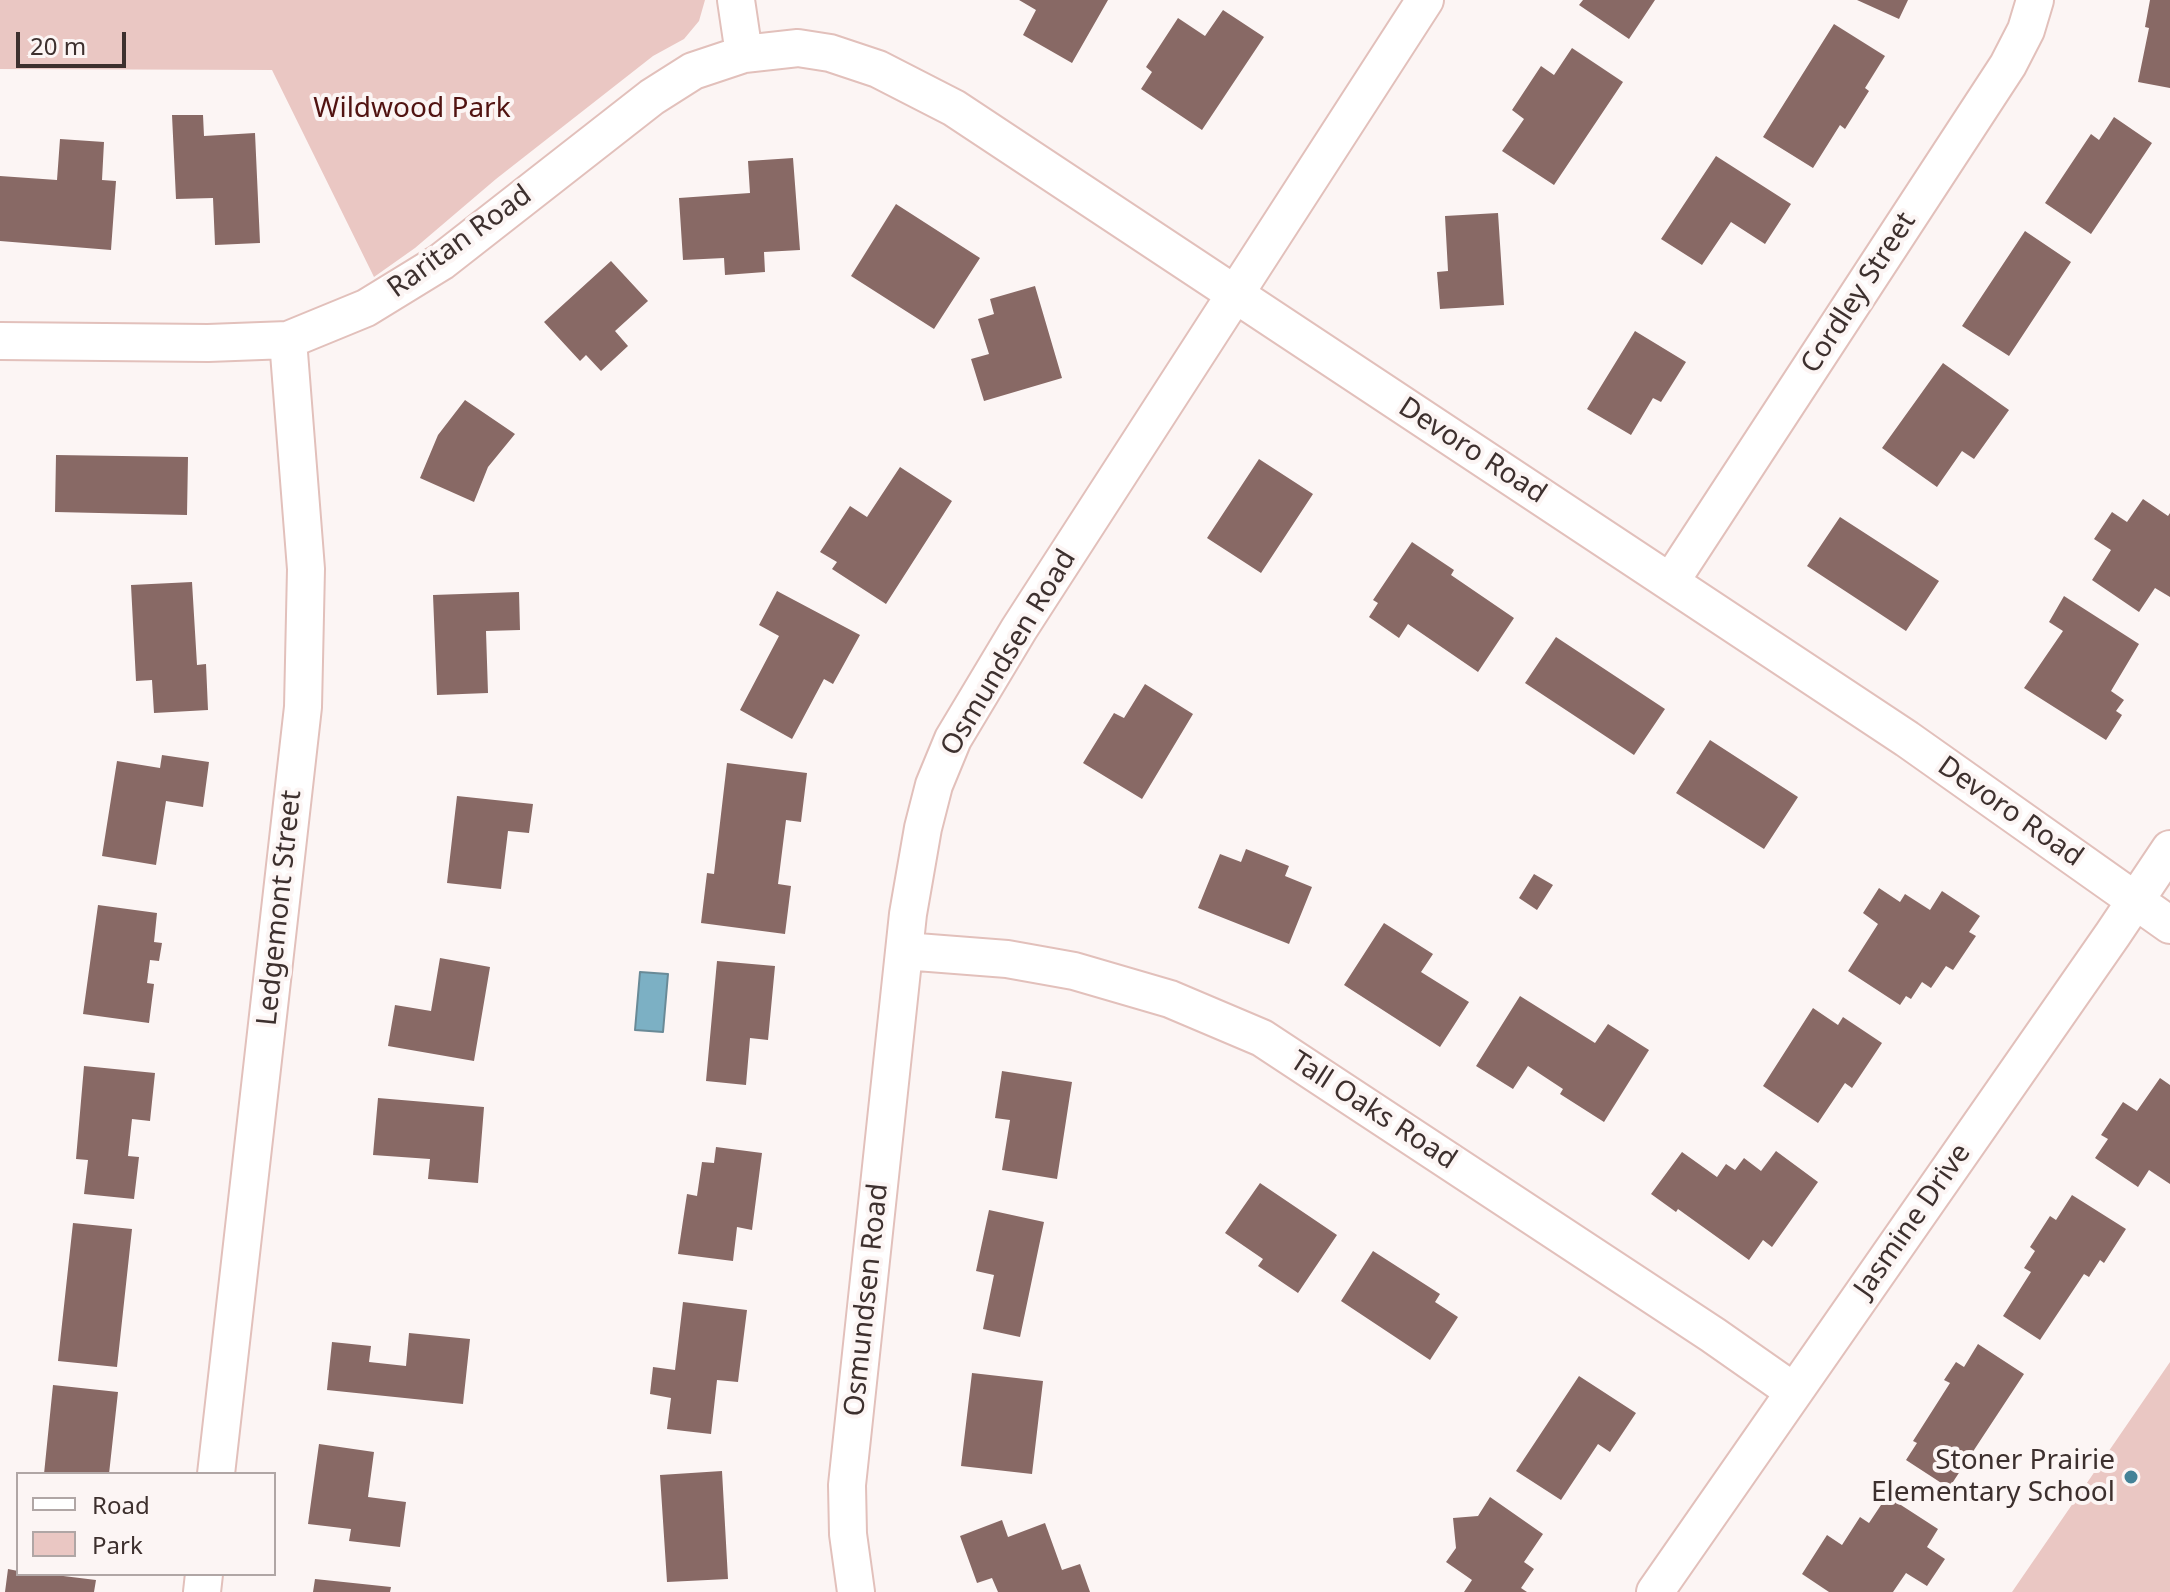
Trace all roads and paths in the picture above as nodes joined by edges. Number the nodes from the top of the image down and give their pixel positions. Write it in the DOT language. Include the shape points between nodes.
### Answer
graph roads {
  1 [pos="736,0"];
  2 [pos="1425,0"];
  3 [pos="2035,0"];
  4 [pos="744,54"];
  5 [pos="1235,296"];
  6 [pos="288,340"];
  7 [pos="0,341"];
  8 [pos="1671,581"];
  9 [pos="2170,849"];
  10 [pos="2136,900"];
  11 [pos="2170,925"];
  12 [pos="904,951"];
  13 [pos="1793,1391"];
  14 [pos="216,1472"];
  15 [pos="856,1592"];
  16 [pos="1655,1592"];
  1 -- 4 [label="street"];
  2 -- 5 [label="street, Osmundsen Road"];
  3 -- 8 [label="street, Cordley Street" via="2008,65"];
  4 -- 5 [label="street, Devoro Road" via="798,48 878,69 954,108"];
  4 -- 6 [label="street, Raritan Road" via="693,71 652,97 429,270 366,308"];
  5 -- 8 [label="street, Devoro Road"];
  5 -- 12 [label="street, Osmundsen Road" via="953,739 923,828"];
  6 -- 7 [label="street, Raritan Road"];
  6 -- 14 [label="street, Ledgemont Street" via="306,569 303,707"];
  8 -- 10 [label="street, Devoro Road"];
  9 -- 10 [label="street, Jasmine Drive"];
  10 -- 11 [label="street, Devoro Road"];
  10 -- 13 [label="street, Jasmine Drive"];
  12 -- 13 [label="street, Tall Oaks Road" via="1007,959 1074,971 1170,999 1262,1038"];
  12 -- 15 [label="street, Osmundsen Road" via="847,1485"];
  13 -- 16 [label="street, Jasmine Drive"];
}
